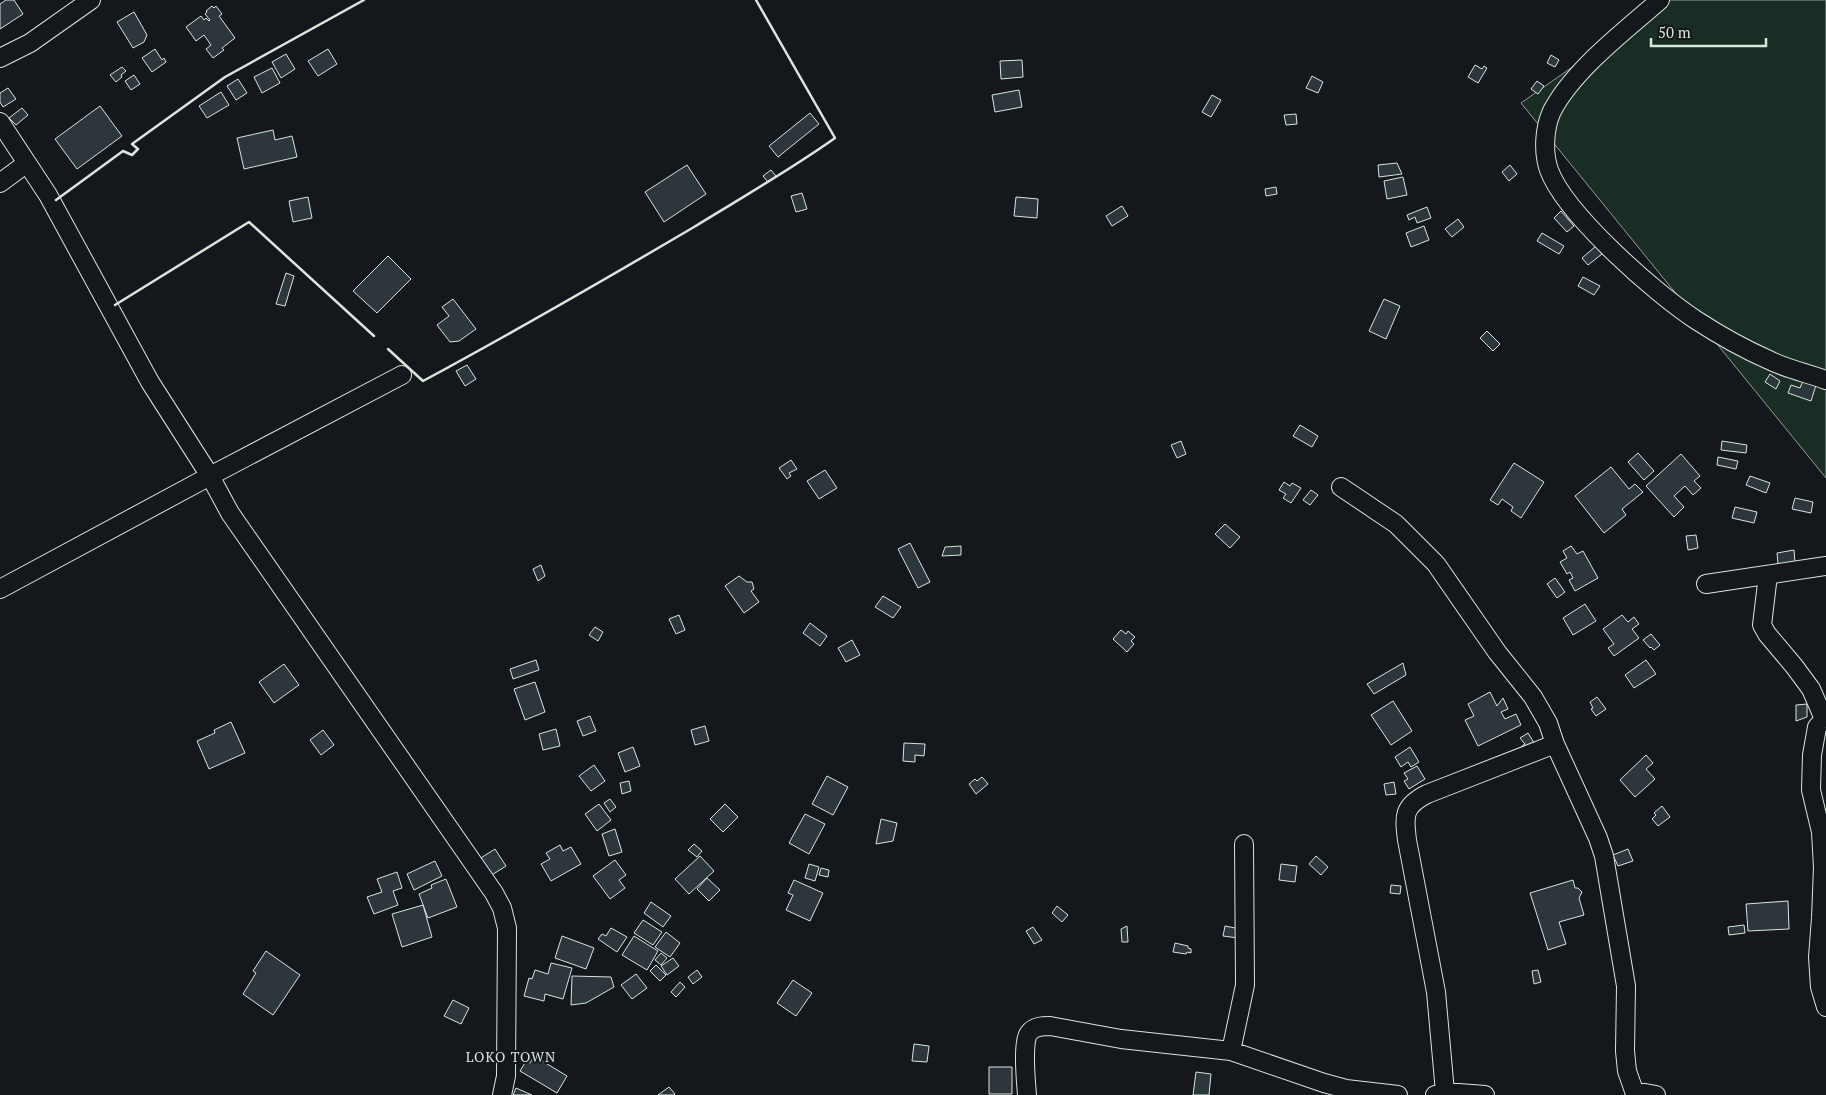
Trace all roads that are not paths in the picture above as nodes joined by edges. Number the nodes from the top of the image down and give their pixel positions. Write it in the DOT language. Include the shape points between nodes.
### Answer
graph roads {
  1 [pos="91,0"];
  2 [pos="1660,0"];
  3 [pos="0,58"];
  4 [pos="0,122"];
  5 [pos="27,163"];
  6 [pos="0,183"];
  7 [pos="402,375"];
  8 [pos="1826,380"];
  9 [pos="210,476"];
  10 [pos="1341,487"];
  11 [pos="1826,566"];
  12 [pos="1768,575"];
  13 [pos="1706,584"];
  14 [pos="0,589"];
  15 [pos="1825,718"];
  16 [pos="1556,744"];
  17 [pos="1244,844"];
  18 [pos="1826,1006"];
  19 [pos="1231,1051"];
  20 [pos="1630,1093"];
  21 [pos="1440,1094"];
  22 [pos="502,1095"];
  23 [pos="1027,1095"];
  24 [pos="1392,1095"];
  25 [pos="1485,1095"];
  26 [pos="1656,1095"];
  1 -- 3 [label="street" via="30,43"];
  2 -- 8 [label="street" via="1606,47 1552,112 1545,144 1550,172 1558,188 1601,239 1644,280 1695,320 1770,361"];
  4 -- 5 [label="street"];
  5 -- 6 [label="street"];
  5 -- 9 [label="street" via="48,195 150,382"];
  7 -- 9 [label="street"];
  9 -- 14 [label="street"];
  9 -- 22 [label="street" via="230,513 502,908 506,928 508,1014 506,1076"];
  10 -- 16 [label="street" via="1396,524 1436,564 1496,652 1533,698"];
  11 -- 12 [label="street"];
  12 -- 13 [label="street"];
  12 -- 15 [label="street" via="1762,625 1811,689"];
  15 -- 18 [label="street" via="1817,727 1811,790 1821,832 1823,867 1818,957 1820,987"];
  16 -- 20 [label="street" via="1604,856 1626,986 1625,1051"];
  16 -- 21 [label="street" via="1427,794 1409,806 1405,824 1407,840 1436,992"];
  17 -- 19 [label="street" via="1245,985"];
  19 -- 23 [label="street" via="1039,1026 1029,1032 1025,1042"];
  19 -- 24 [label="street" via="1324,1083"];
  20 -- 26 [label="street"];
  21 -- 25 [label="street"];
}
